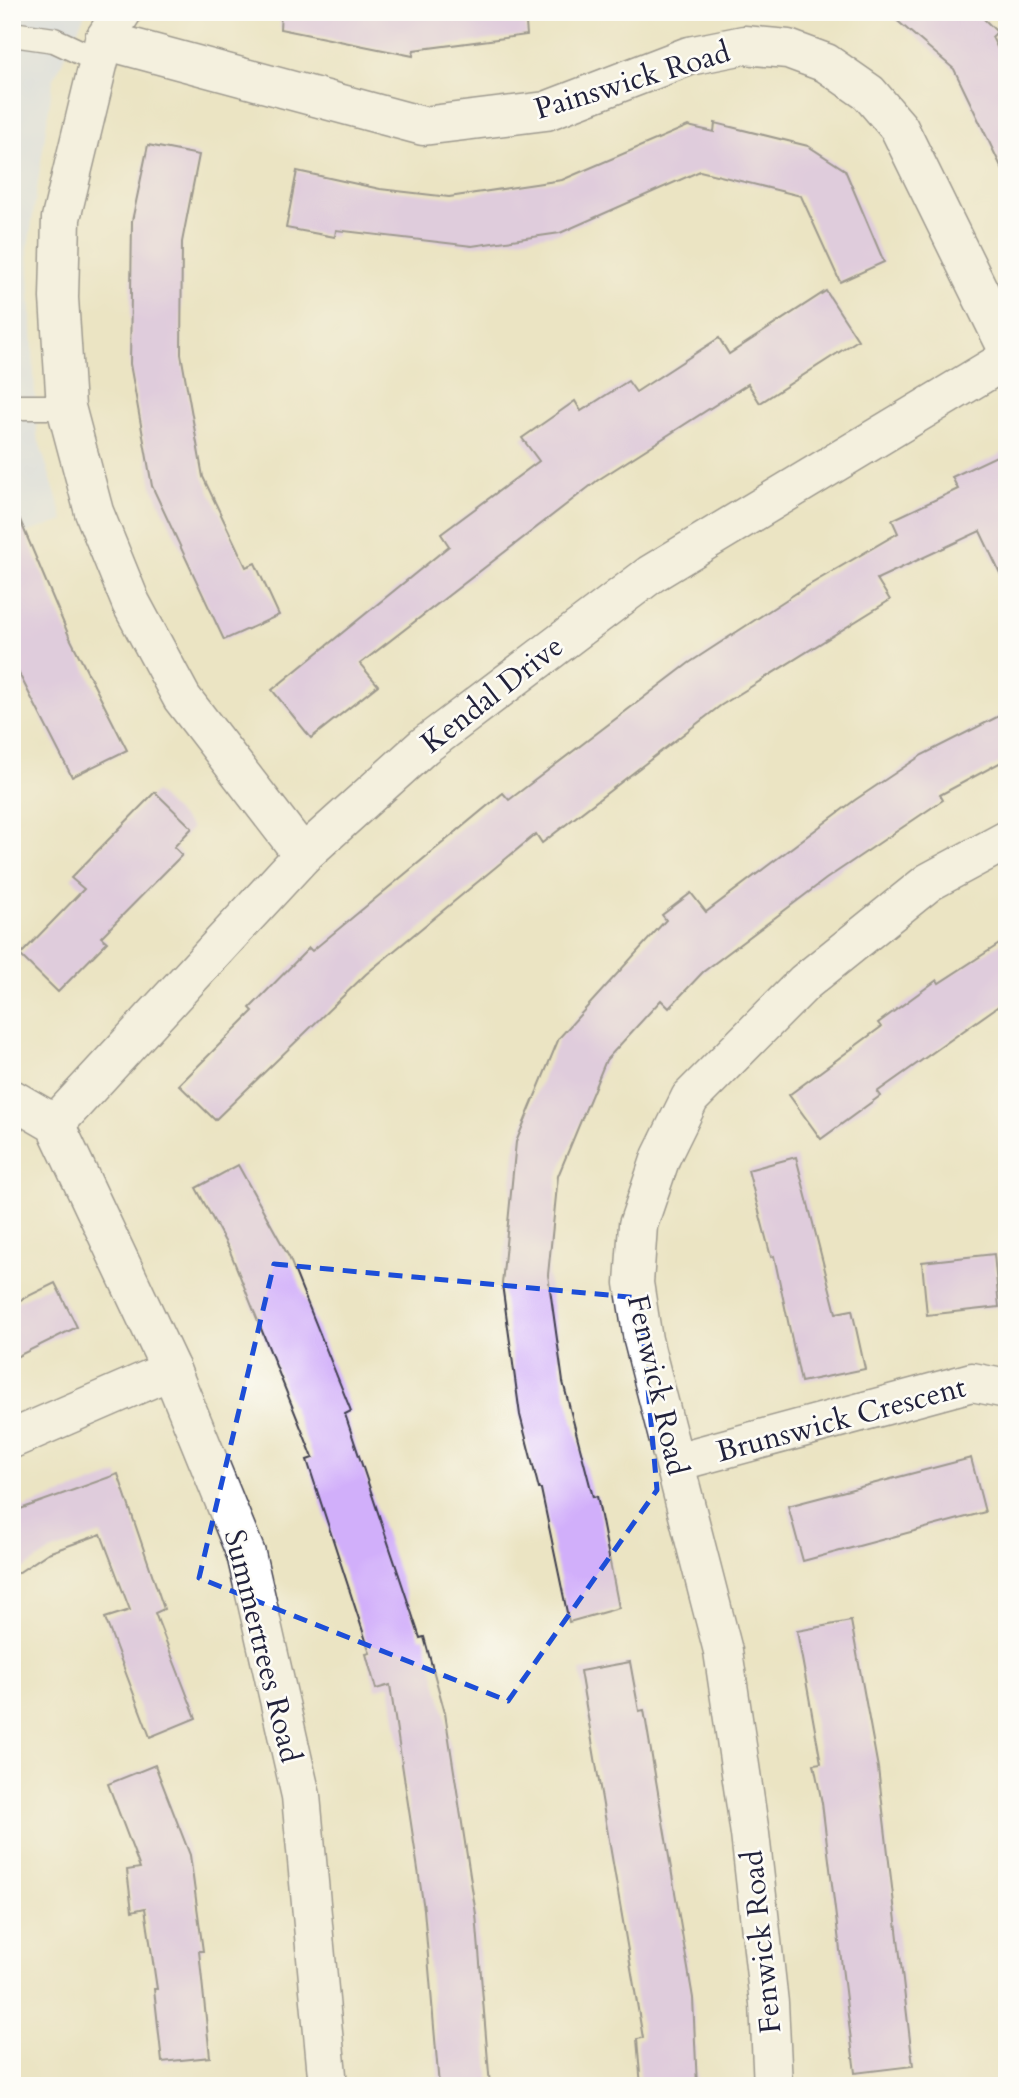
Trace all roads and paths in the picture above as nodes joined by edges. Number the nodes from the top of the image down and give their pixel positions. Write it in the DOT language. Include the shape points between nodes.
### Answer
graph roads {
  1 [pos="12,34"];
  2 [pos="109,38"];
  3 [pos="1007,348"];
  4 [pos="1007,359"];
  5 [pos="12,407"];
  6 [pos="66,407"];
  7 [pos="1007,840"];
  8 [pos="303,855"];
  9 [pos="12,1099"];
  10 [pos="55,1124"];
  11 [pos="171,1370"];
  12 [pos="1007,1389"];
  13 [pos="12,1439"];
  14 [pos="676,1462"];
  15 [pos="328,2086"];
  16 [pos="773,2086"];
  1 -- 2 [label="lane" via="54,40"];
  2 -- 3 [label="street, Painswick Road" via="423,126 546,111 689,55 744,46 788,49 826,63 869,93 899,128"];
  2 -- 6 [label="street" via="61,218 59,298"];
  4 -- 8 [label="street, Kendal Drive" via="651,574 424,746"];
  5 -- 6 [label="lane"];
  6 -- 8 [label="street" via="94,512 131,603 182,698"];
  7 -- 14 [label="street, Fenwick Road" via="929,882 805,982 690,1098 661,1157 638,1226 634,1283 643,1340"];
  8 -- 10 [label="street, Kendal Drive"];
  9 -- 10 [label="street"];
  10 -- 11 [label="street, Summertrees Road"];
  11 -- 13 [label="street"];
  11 -- 15 [label="street, Summertrees Road" via="246,1554 301,1796"];
  12 -- 14 [label="street, Brunswick Crescent" via="972,1382"];
  14 -- 16 [label="street, Fenwick Road" via="723,1651 750,1834 769,2003"];
}
